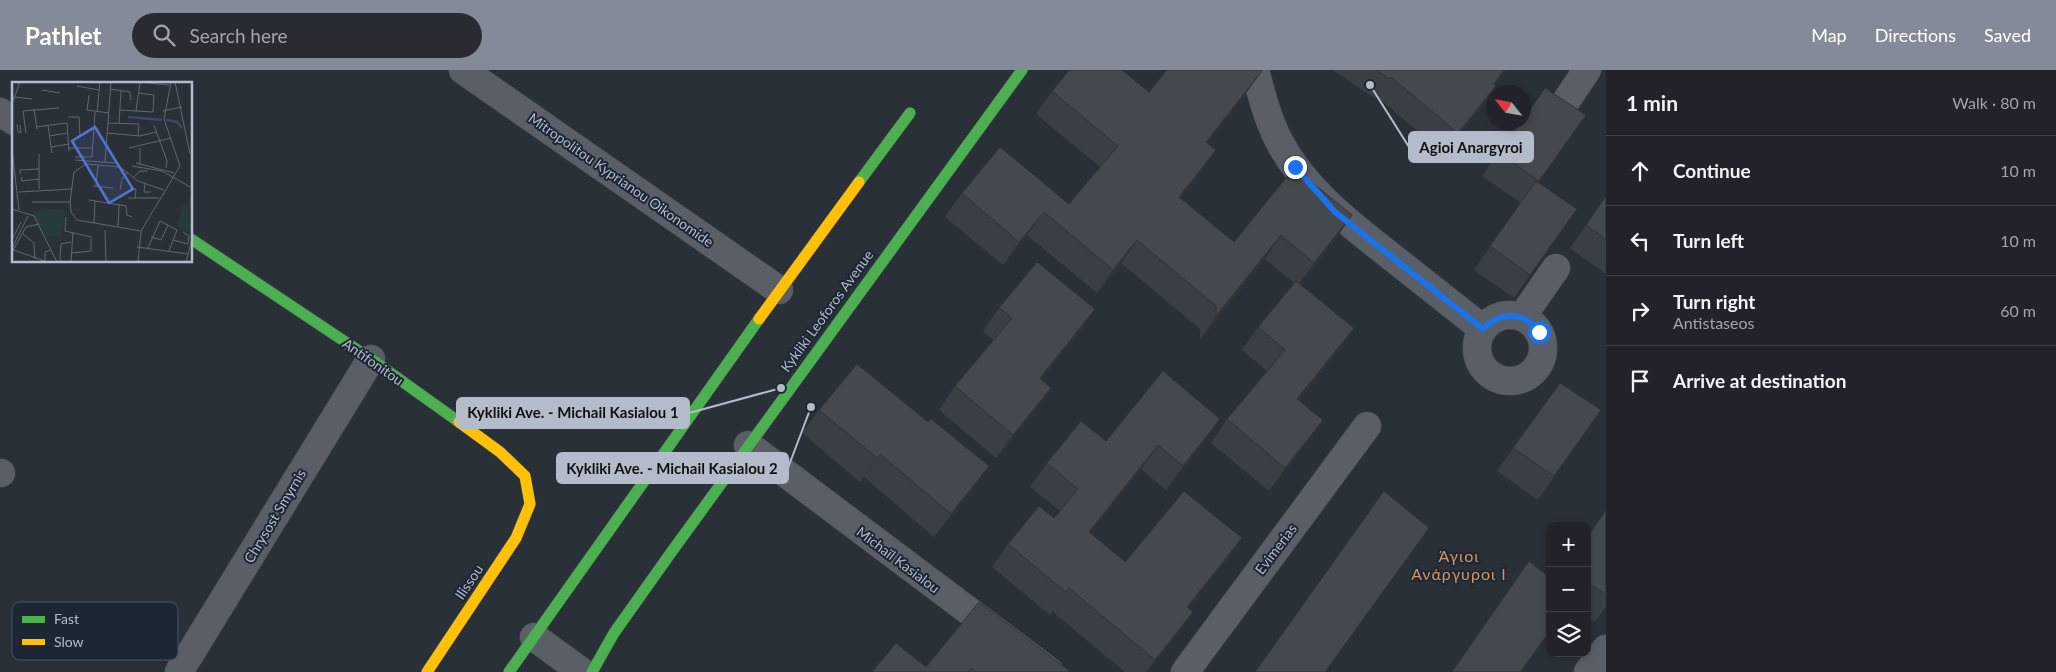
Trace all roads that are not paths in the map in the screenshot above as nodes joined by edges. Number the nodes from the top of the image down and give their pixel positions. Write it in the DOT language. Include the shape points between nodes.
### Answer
graph roads {
  1 [pos="464,70"];
  2 [pos="1022,70"];
  3 [pos="1255,70"];
  4 [pos="1587,70"];
  5 [pos="0,112"];
  6 [pos="910,113"];
  7 [pos="1558,113"];
  8 [pos="12,120"];
  9 [pos="192,240"];
  10 [pos="1556,268"];
  11 [pos="779,290"];
  12 [pos="1522,318"];
  13 [pos="1483,329"];
  14 [pos="371,359"];
  15 [pos="1367,426"];
  16 [pos="748,446"];
  17 [pos="530,504"];
  18 [pos="534,637"];
  19 [pos="1606,650"];
  20 [pos="179,672"];
  21 [pos="427,672"];
  22 [pos="509,672"];
  23 [pos="582,672"];
  24 [pos="592,672"];
  25 [pos="1050,672"];
  26 [pos="1185,672"];
  27 [pos="1588,672"];
  1 -- 11 [label="street, Mitropolitou Kyprianou Oikonomide"];
  2 -- 16 [label="street, Kykliki Leoforos Avenue"];
  3 -- 13 [label="street" via="1263,102 1278,139 1313,189 1368,239"];
  4 -- 7 [label="street"];
  5 -- 8 [label="street"];
  6 -- 11 [label="street"];
  9 -- 14 [label="street, Antifonitou"];
  10 -- 12 [label="street"];
  11 -- 18 [label="street"];
  12 -- 13 [label="street" via="1501,316"];
  12 -- 13 [label="street" via="1539,332 1542,355 1537,366 1518,380 1496,378 1486,371 1477,350"];
  14 -- 17 [label="street, Antifonitou" via="500,452 525,476"];
  14 -- 20 [label="street, Chrysost Smyrnis"];
  15 -- 26 [label="street, Evimerias"];
  16 -- 24 [label="street, Kykliki Leoforos Avenue" via="614,633"];
  16 -- 25 [label="street, Michaïl Kasialou"];
  17 -- 21 [label="street, Ilissou" via="516,538"];
  18 -- 22 [label="street"];
  18 -- 23 [label="street"];
  19 -- 27 [label="street"];
}
